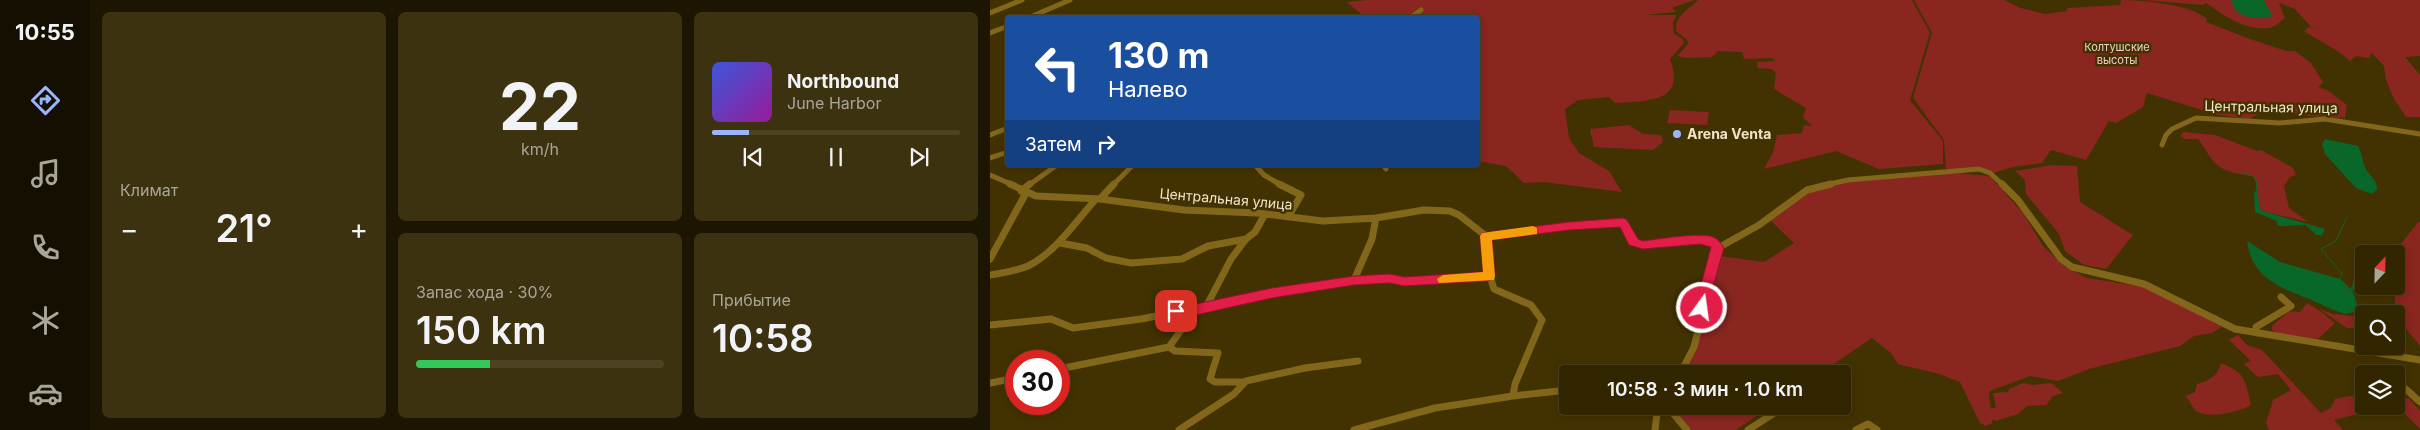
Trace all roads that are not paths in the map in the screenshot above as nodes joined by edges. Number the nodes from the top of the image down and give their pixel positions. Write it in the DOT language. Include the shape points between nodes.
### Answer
graph roads {
  1 [pos="1022,0"];
  2 [pos="1070,0"];
  3 [pos="1421,10"];
  4 [pos="990,13"];
  5 [pos="1035,15"];
  6 [pos="1414,15"];
  7 [pos="1005,27"];
  8 [pos="990,34"];
  9 [pos="1005,129"];
  10 [pos="2420,134"];
  11 [pos="990,135"];
  12 [pos="2162,145"];
  13 [pos="1005,153"];
  14 [pos="990,158"];
  15 [pos="1054,167"];
  16 [pos="1131,167"];
  17 [pos="1256,167"];
  18 [pos="990,175"];
  19 [pos="1023,192"];
  20 [pos="1098,199"];
  21 [pos="1265,214"];
  22 [pos="1288,217"];
  23 [pos="1376,218"];
  24 [pos="1486,236"];
  25 [pos="1246,239"];
  26 [pos="1060,243"];
  27 [pos="1718,248"];
  28 [pos="990,259"];
  29 [pos="990,275"];
  30 [pos="1489,276"];
  31 [pos="1354,280"];
  32 [pos="2281,297"];
  33 [pos="1206,307"];
  34 [pos="1196,310"];
  35 [pos="990,325"];
  36 [pos="2257,333"];
  37 [pos="1169,347"];
  38 [pos="2420,360"];
  39 [pos="1358,361"];
  40 [pos="1685,365"];
  41 [pos="1070,367"];
  42 [pos="1005,380"];
  43 [pos="1245,382"];
  44 [pos="990,383"];
  45 [pos="2405,388"];
  46 [pos="1559,391"];
  47 [pos="1512,396"];
  48 [pos="2420,402"];
  49 [pos="1657,415"];
  50 [pos="1674,415"];
  51 [pos="1769,415"];
  52 [pos="1179,430"];
  53 [pos="1354,430"];
  54 [pos="1655,430"];
  55 [pos="1687,430"];
  56 [pos="1748,430"];
  57 [pos="1856,430"];
  58 [pos="1877,430"];
  1 -- 4 [label="street"];
  2 -- 5 [label="street"];
  3 -- 6 [label="street"];
  7 -- 8 [label="street"];
  9 -- 11 [label="street"];
  10 -- 12 [label="street, Центральная улица" via="2325,119 2280,123 2196,118 2172,129"];
  13 -- 14 [label="street"];
  15 -- 19 [label="street"];
  16 -- 20 [label="street"];
  17 -- 22 [label="street" via="1301,195"];
  18 -- 19 [label="street, Центральная улица"];
  19 -- 20 [label="street, Центральная улица" via="1053,198"];
  19 -- 28 [label="street"];
  20 -- 21 [label="street, Центральная улица" via="1184,210"];
  20 -- 26 [label="street" via="1066,232"];
  21 -- 22 [label="street, Центральная улица"];
  21 -- 25 [label="street" via="1255,232"];
  22 -- 23 [label="street, Центральная улица" via="1323,221"];
  23 -- 24 [label="street, Центральная улица" via="1424,210 1450,211 1459,214"];
  23 -- 31 [label="street" via="1372,239"];
  24 -- 27 [label="street" via="1623,222 1634,242 1643,245 1711,240"];
  24 -- 30 [label="street"];
  25 -- 26 [label="street" via="1208,246 1182,259 1131,263 1106,258 1087,248"];
  25 -- 33 [label="street" via="1231,259"];
  26 -- 29 [label="street" via="1028,266"];
  27 -- 36 [label="street" via="1759,225 1807,190 1855,179 1979,169 1990,173 2018,200 2060,259 2072,267 2144,284 2227,326"];
  27 -- 40 [label="street" via="1694,348"];
  30 -- 31 [label="street" via="1404,282 1390,278"];
  30 -- 47 [label="street" via="1494,289 1531,306 1542,320"];
  31 -- 33 [label="street"];
  32 -- 36 [label="street" via="2291,306 2256,327"];
  33 -- 34 [label="street"];
  34 -- 35 [label="street" via="1073,328 1051,319"];
  34 -- 37 [label="street"];
  36 -- 38 [label="street"];
  37 -- 41 [label="street"];
  37 -- 43 [label="street" via="1175,352 1218,352 1210,380"];
  39 -- 43 [label="street" via="1304,368"];
  42 -- 44 [label="street"];
  43 -- 52 [label="street" via="1234,394"];
  45 -- 48 [label="street"];
  46 -- 47 [label="street"];
  47 -- 53 [label="street" via="1435,408"];
  49 -- 54 [label="street"];
  50 -- 55 [label="street"];
  51 -- 56 [label="street"];
  57 -- 58 [label="street" via="1868,424"];
}
